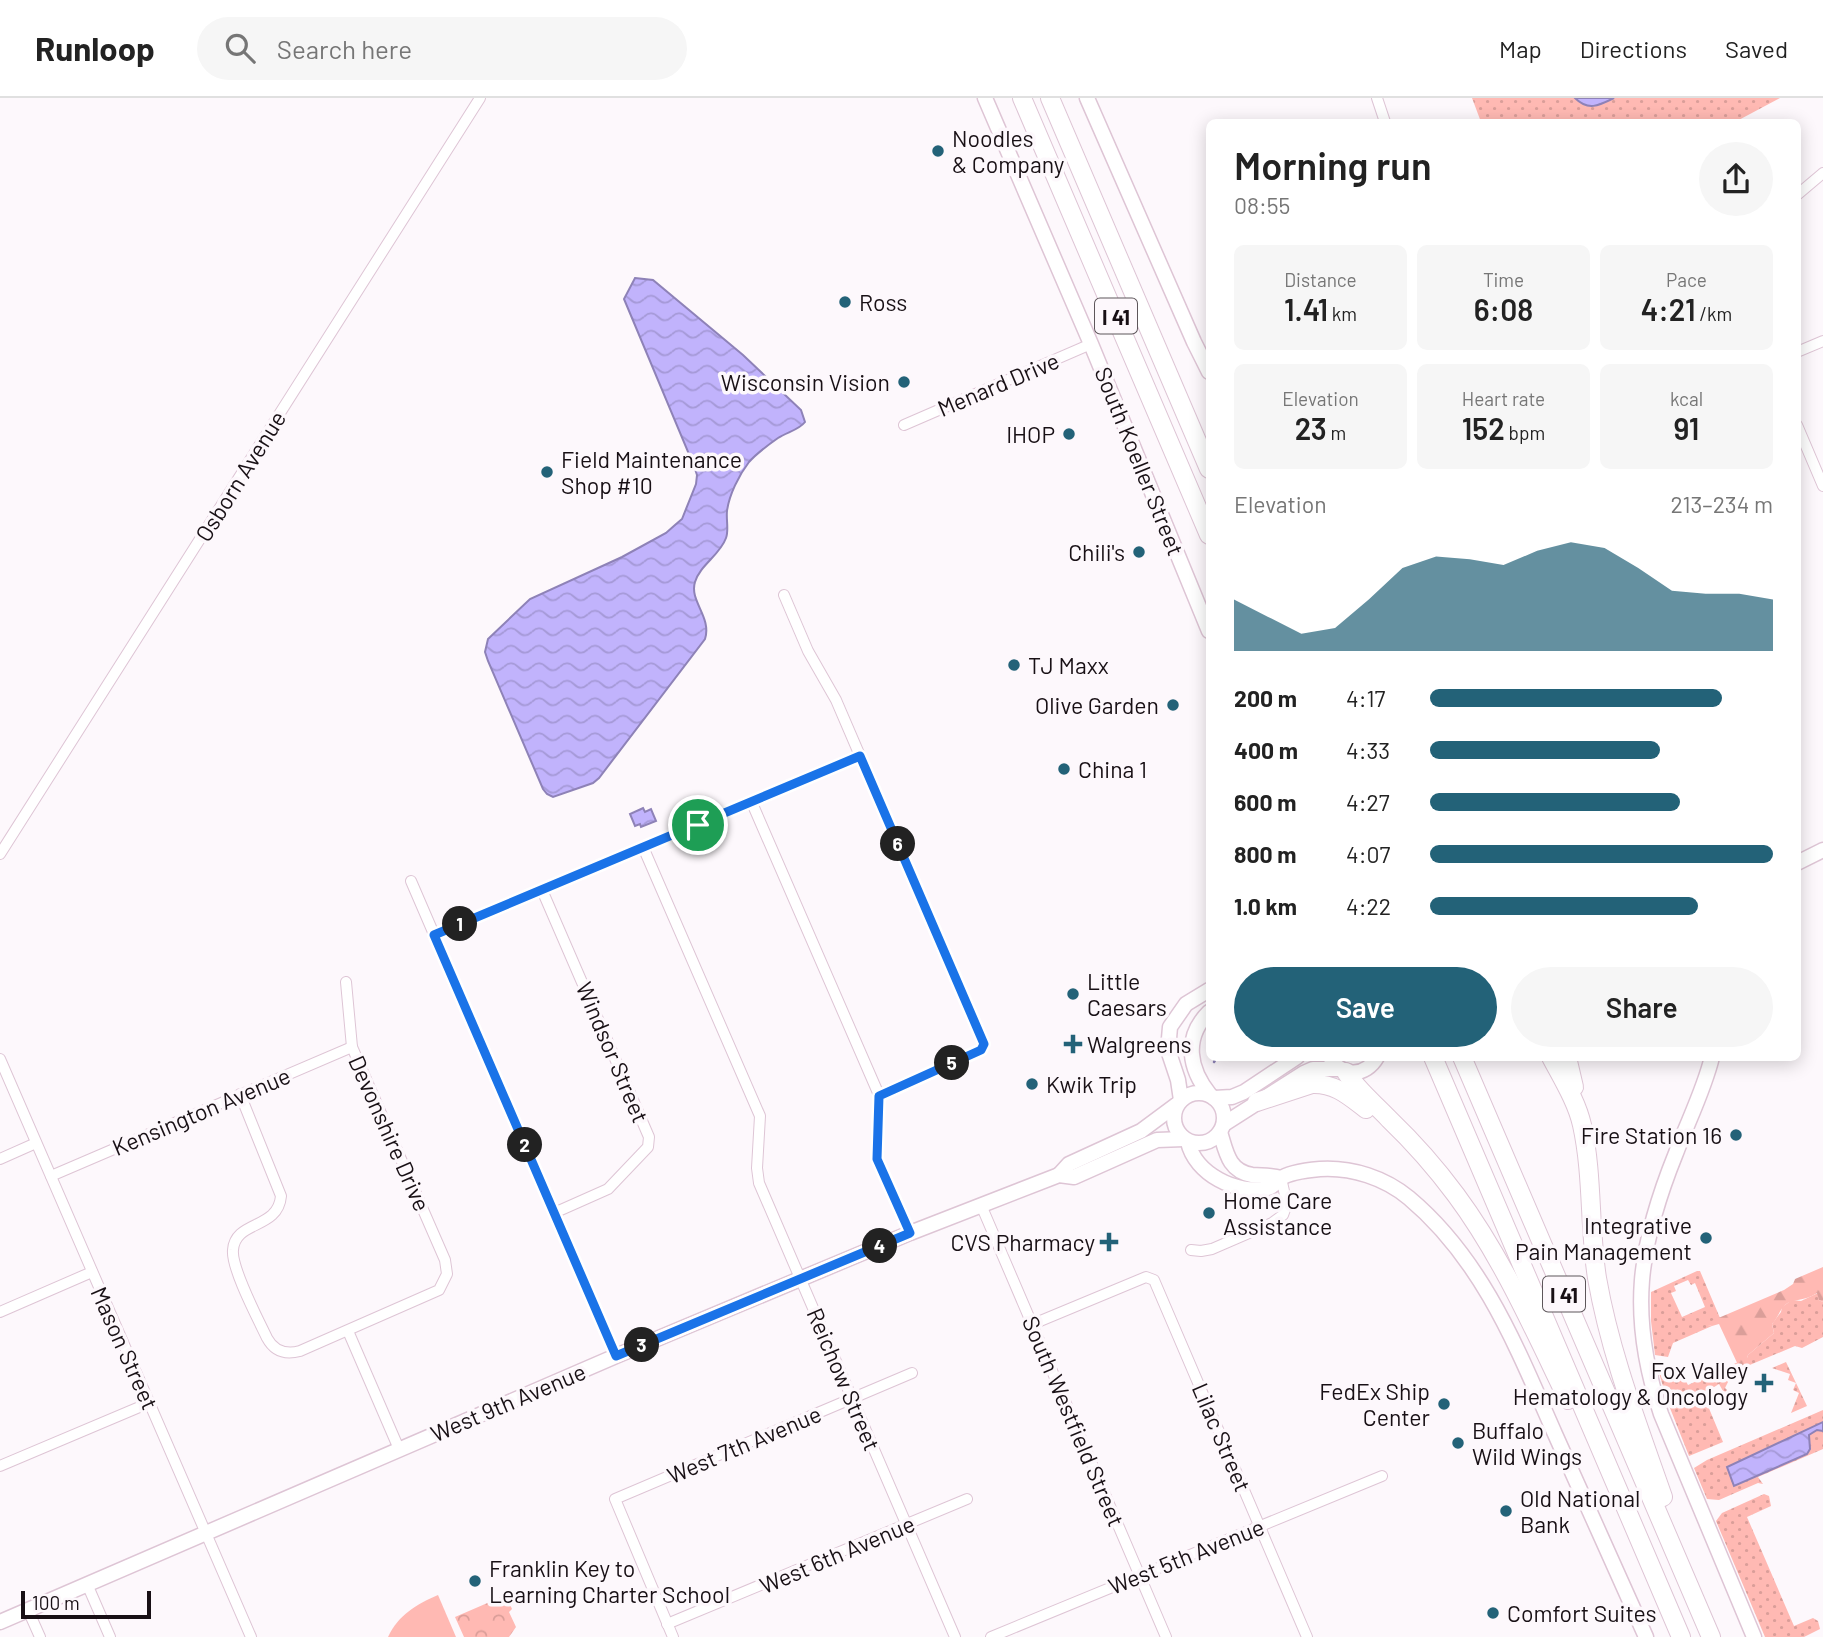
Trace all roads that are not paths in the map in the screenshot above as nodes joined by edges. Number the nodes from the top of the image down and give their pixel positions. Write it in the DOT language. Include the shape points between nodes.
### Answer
graph roads {
  1 [pos="480,98"];
  2 [pos="985,98"];
  3 [pos="1022,98"];
  4 [pos="1050,98"];
  5 [pos="1087,98"];
  6 [pos="1377,98"];
  7 [pos="1384,119"];
  8 [pos="1823,173"];
  9 [pos="1801,192"];
  10 [pos="1823,341"];
  11 [pos="1091,344"];
  12 [pos="1801,350"];
  13 [pos="1206,366"];
  14 [pos="1178,396"];
  15 [pos="904,425"];
  16 [pos="1801,433"];
  17 [pos="1206,438"];
  18 [pos="1206,462"];
  19 [pos="1820,470"];
  20 [pos="1823,486"];
  21 [pos="1206,528"];
  22 [pos="784,595"];
  23 [pos="1206,624"];
  24 [pos="860,756"];
  25 [pos="752,803"];
  26 [pos="643,847"];
  27 [pos="1823,850"];
  28 [pos="0,854"];
  29 [pos="1801,861"];
  30 [pos="411,881"];
  31 [pos="542,890"];
  32 [pos="434,935"];
  33 [pos="345,982"];
  34 [pos="1206,992"];
  35 [pos="1206,1016"];
  36 [pos="352,1047"];
  37 [pos="0,1059"];
  38 [pos="1291,1061"];
  39 [pos="1334,1061"];
  40 [pos="1375,1061"];
  41 [pos="1435,1061"];
  42 [pos="1464,1061"];
  43 [pos="1554,1061"];
  44 [pos="1568,1061"];
  45 [pos="1710,1061"];
  46 [pos="1343,1071"];
  47 [pos="240,1094"];
  48 [pos="879,1096"];
  49 [pos="1212,1097"];
  50 [pos="1179,1102"];
  51 [pos="1257,1102"];
  52 [pos="1581,1121"];
  53 [pos="1222,1128"];
  54 [pos="1186,1141"];
  55 [pos="36,1143"];
  56 [pos="1415,1147"];
  57 [pos="0,1158"];
  58 [pos="1059,1175"];
  59 [pos="51,1176"];
  60 [pos="1281,1178"];
  61 [pos="981,1205"];
  62 [pos="554,1213"];
  63 [pos="910,1233"];
  64 [pos="1191,1250"];
  65 [pos="92,1272"];
  66 [pos="801,1279"];
  67 [pos="0,1312"];
  68 [pos="1033,1324"];
  69 [pos="348,1331"];
  70 [pos="616,1356"];
  71 [pos="912,1373"];
  72 [pos="852,1398"];
  73 [pos="149,1402"];
  74 [pos="399,1449"];
  75 [pos="0,1466"];
  76 [pos="1382,1476"];
  77 [pos="1621,1496"];
  78 [pos="967,1499"];
  79 [pos="907,1524"];
  80 [pos="1261,1526"];
  81 [pos="1666,1531"];
  82 [pos="205,1532"];
  83 [pos="1140,1575"];
  84 [pos="87,1584"];
  85 [pos="28,1610"];
  86 [pos="0,1622"];
  87 [pos="667,1624"];
  88 [pos="40,1637"];
  89 [pos="110,1637"];
  90 [pos="251,1637"];
  91 [pos="673,1637"];
  92 [pos="955,1637"];
  93 [pos="991,1637"];
  94 [pos="1166,1637"];
  95 [pos="1307,1637"];
  96 [pos="1646,1637"];
  97 [pos="1681,1637"];
  98 [pos="1711,1637"];
  99 [pos="1754,1637"];
  1 -- 28 [label="street, Osborn Avenue"];
  2 -- 11 [label="street, South Koeller Street"];
  3 -- 21 [label="highway, I 41"];
  4 -- 14 [label="highway, I 41"];
  5 -- 13 [label="street"];
  6 -- 7 [label="street"];
  8 -- 9 [label="street"];
  10 -- 12 [label="street"];
  11 -- 15 [label="street, Menard Drive"];
  11 -- 23 [label="street, South Koeller Street"];
  14 -- 17 [label="highway"];
  14 -- 18 [label="highway, I 41"];
  16 -- 19 [label="street"];
  19 -- 20 [label="street"];
  22 -- 24 [label="street"];
  24 -- 25 [label="street"];
  24 -- 48 [label="street" via="984,1044 981,1050"];
  25 -- 26 [label="street"];
  25 -- 48 [label="street"];
  26 -- 31 [label="street"];
  26 -- 66 [label="street, Reichow Street" via="760,1116 759,1183"];
  27 -- 29 [label="street"];
  30 -- 32 [label="street"];
  31 -- 32 [label="street"];
  31 -- 62 [label="street, Windsor Street" via="649,1138 648,1147 608,1189"];
  32 -- 62 [label="street"];
  33 -- 36 [label="street, Devonshire Drive"];
  34 -- 50 [label="street" via="1185,1004 1170,1027 1169,1054 1178,1080"];
  35 -- 49 [label="street" via="1195,1032 1191,1051 1195,1074"];
  36 -- 47 [label="street, Kensington Avenue"];
  36 -- 69 [label="street, Devonshire Drive" via="446,1260 446,1280 434,1294"];
  37 -- 55 [label="street, Mason Street"];
  38 -- 49 [label="street" via="1244,1092"];
  39 -- 46 [label="street"];
  40 -- 46 [label="street" via="1361,1072"];
  41 -- 77 [label="highway, I 41"];
  42 -- 81 [label="highway, I 41"];
  43 -- 52 [label="highway"];
  44 -- 52 [label="highway"];
  45 -- 99 [label="street" via="1651,1224 1643,1257 1642,1329 1661,1414"];
  46 -- 51 [label="street" via="1313,1069"];
  46 -- 56 [label="highway"];
  47 -- 59 [label="street, Kensington Avenue"];
  47 -- 69 [label="street" via="281,1196 274,1214 236,1240 233,1259 267,1338 286,1353"];
  48 -- 63 [label="street" via="877,1159"];
  49 -- 50 [label="street" via="1195,1093"];
  49 -- 53 [label="street" via="1223,1110"];
  50 -- 54 [label="street" via="1173,1124"];
  50 -- 58 [label="street, West 9th Avenue" via="1141,1131 1069,1164"];
  51 -- 53 [label="street"];
  51 -- 56 [label="highway" via="1312,1084 1332,1086"];
  52 -- 81 [label="highway" via="1603,1308 1669,1515"];
  53 -- 54 [label="street" via="1206,1143"];
  53 -- 60 [label="street" via="1224,1151 1235,1167"];
  54 -- 58 [label="street, West 9th Avenue" via="1157,1140 1074,1177"];
  54 -- 60 [label="street" via="1206,1170 1234,1187 1260,1190"];
  55 -- 57 [label="street"];
  55 -- 59 [label="street, Mason Street"];
  56 -- 77 [label="highway" via="1477,1226 1532,1325 1592,1452"];
  58 -- 61 [label="street, West 9th Avenue"];
  59 -- 65 [label="street, Mason Street"];
  60 -- 64 [label="street" via="1287,1204 1279,1219 1212,1249"];
  60 -- 96 [label="street" via="1324,1169 1375,1178 1414,1202 1467,1259 1508,1328"];
  61 -- 63 [label="street, West 9th Avenue"];
  61 -- 68 [label="street, South Westfield Street"];
  62 -- 70 [label="street"];
  63 -- 66 [label="street, West 9th Avenue"];
  65 -- 67 [label="street"];
  65 -- 73 [label="street, Mason Street"];
  66 -- 70 [label="street, West 9th Avenue"];
  66 -- 72 [label="street, Reichow Street"];
  68 -- 80 [label="street, Lilac Street" via="1152,1278"];
  68 -- 83 [label="street, South Westfield Street"];
  69 -- 74 [label="street"];
  70 -- 74 [label="street, West 9th Avenue"];
  71 -- 72 [label="street, West 7th Avenue"];
  72 -- 79 [label="street, Reichow Street"];
  72 -- 87 [label="street, West 7th Avenue" via="615,1499"];
  73 -- 75 [label="street"];
  73 -- 82 [label="street, Mason Street"];
  74 -- 82 [label="street, West 9th Avenue"];
  76 -- 80 [label="street, West 5th Avenue"];
  77 -- 97 [label="highway, I 41"];
  78 -- 79 [label="street, West 6th Avenue"];
  79 -- 87 [label="street, West 6th Avenue"];
  79 -- 92 [label="street, Reichow Street"];
  80 -- 83 [label="street, West 5th Avenue"];
  80 -- 95 [label="street, Lilac Street"];
  81 -- 98 [label="highway, I 41"];
  82 -- 84 [label="street, West 9th Avenue"];
  82 -- 90 [label="street, Mason Street"];
  83 -- 93 [label="street, West 5th Avenue"];
  83 -- 94 [label="street, South Westfield Street"];
  84 -- 85 [label="street, West 9th Avenue"];
  84 -- 89 [label="street"];
  85 -- 86 [label="street, West 9th Avenue"];
  85 -- 88 [label="street"];
  87 -- 91 [label="street"];
}
